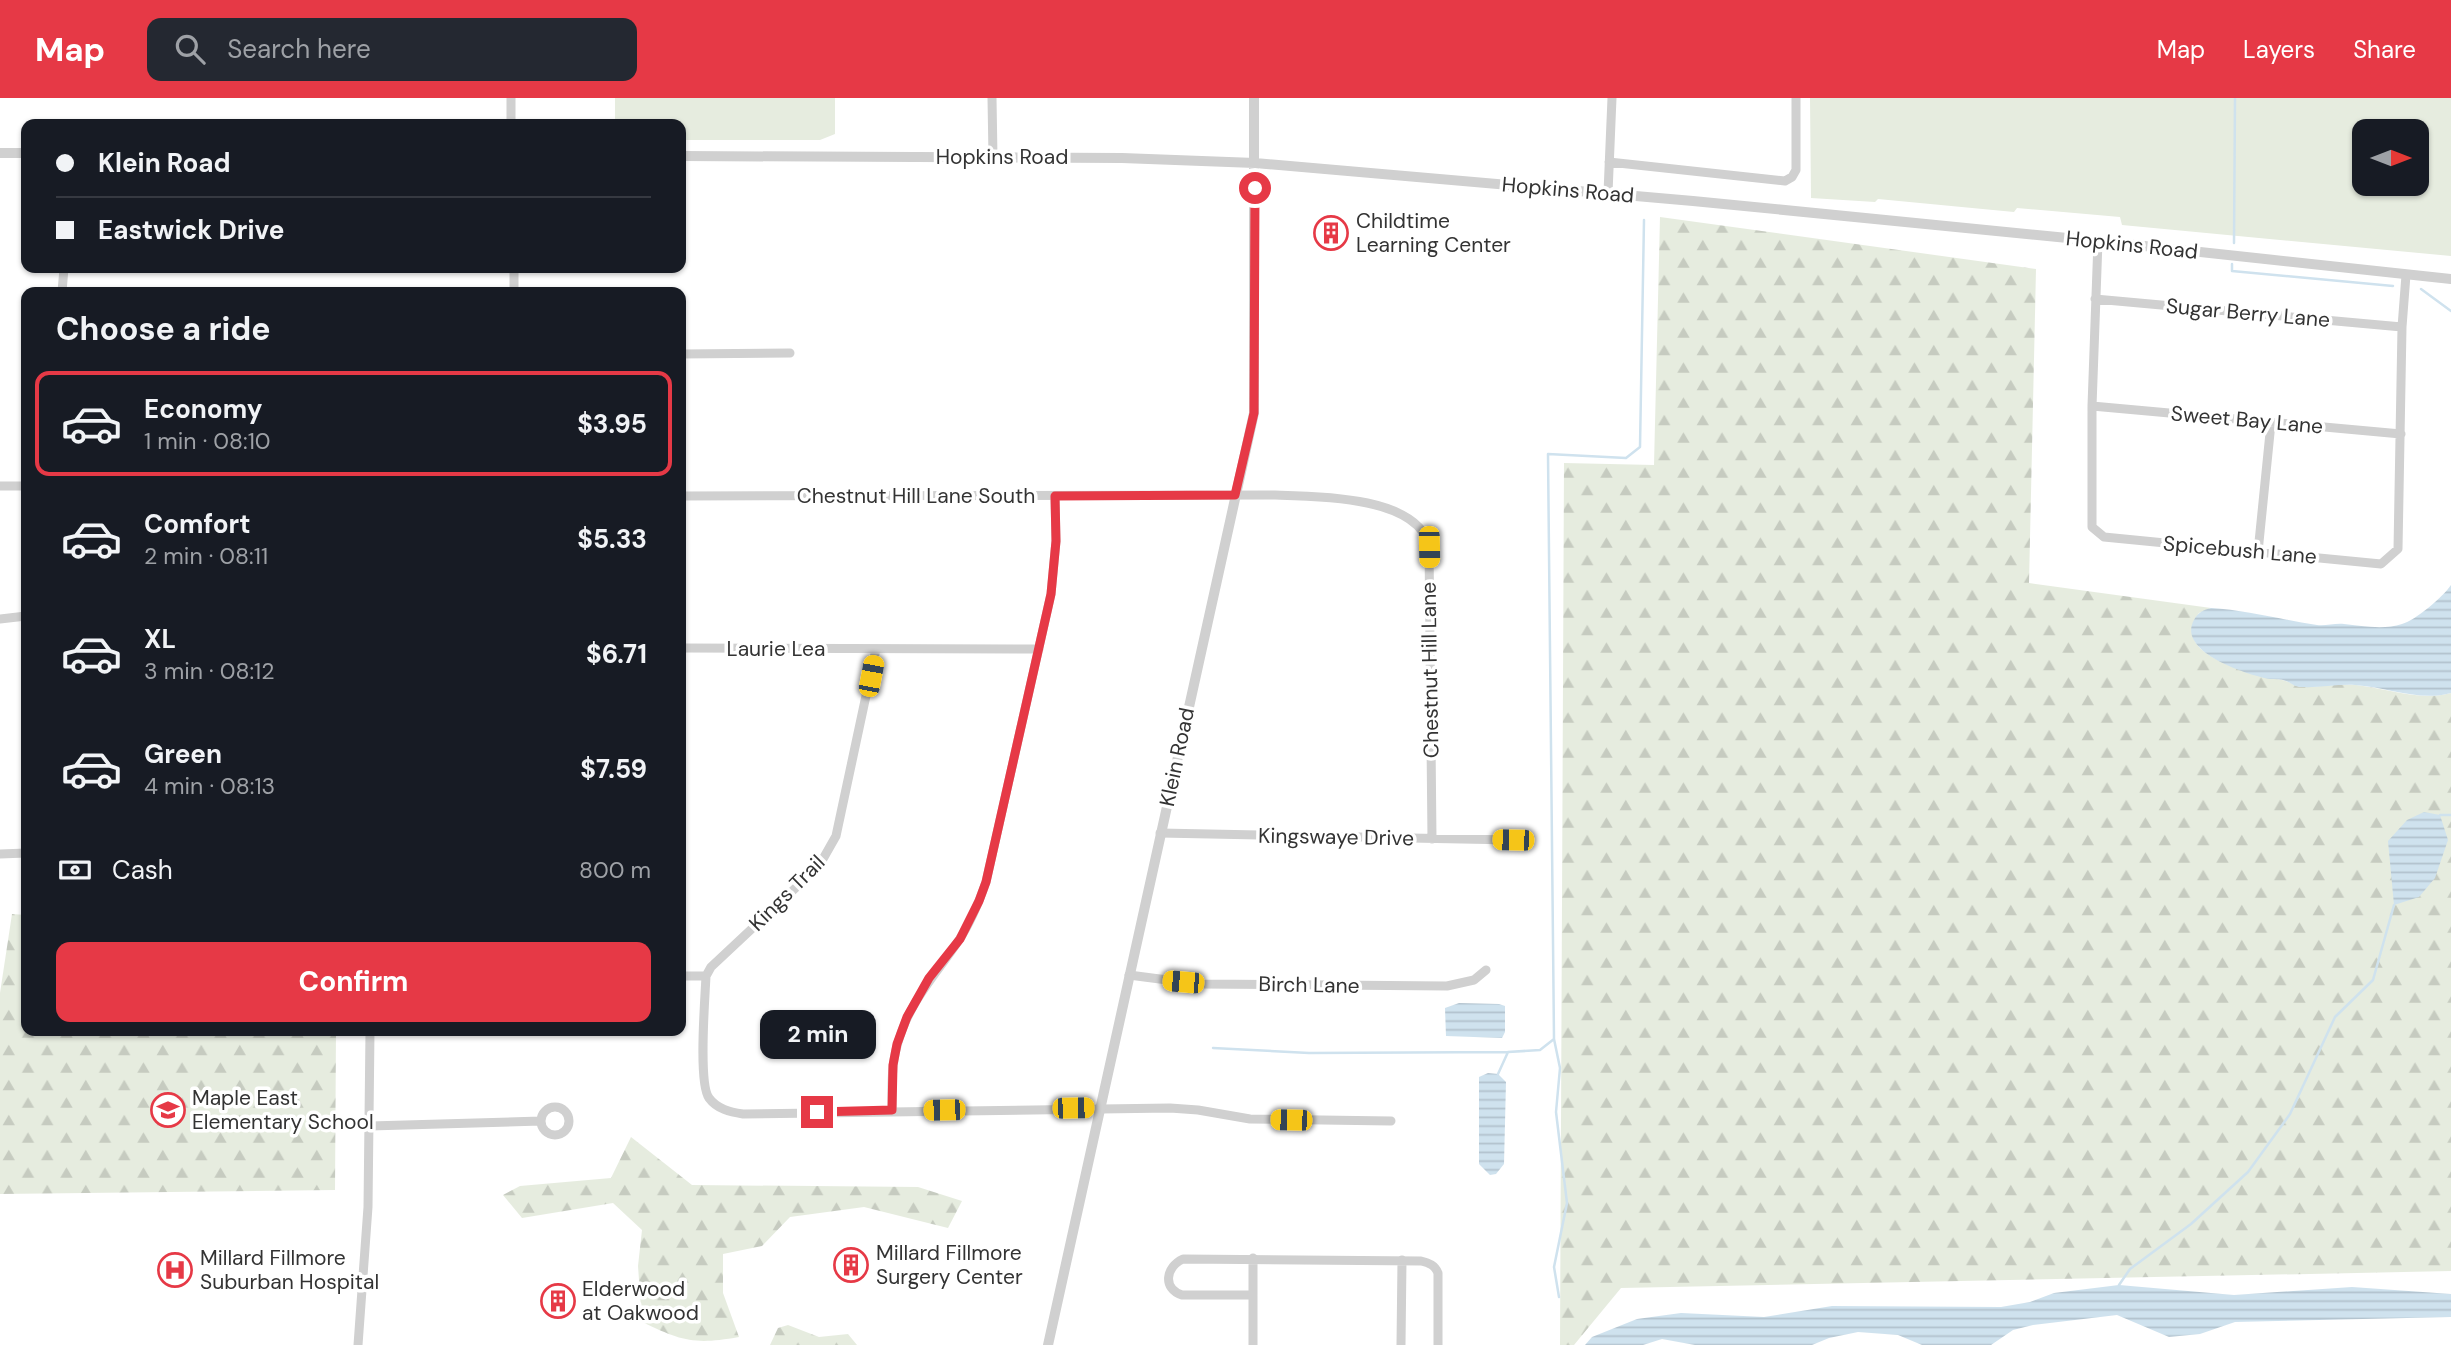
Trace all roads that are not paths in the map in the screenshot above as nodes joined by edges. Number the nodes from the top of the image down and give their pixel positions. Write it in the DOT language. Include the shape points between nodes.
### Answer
graph roads {
  1 [pos="511,98"];
  2 [pos="992,98"];
  3 [pos="1254,98"];
  4 [pos="1612,98"];
  5 [pos="1796,98"];
  6 [pos="512,119"];
  7 [pos="0,153"];
  8 [pos="21,153"];
  9 [pos="686,156"];
  10 [pos="993,157"];
  11 [pos="1609,162"];
  12 [pos="1255,163"];
  13 [pos="1608,193"];
  14 [pos="2098,241"];
  15 [pos="2406,275"];
  16 [pos="2451,279"];
  17 [pos="2095,299"];
  18 [pos="2402,327"];
  19 [pos="790,353"];
  20 [pos="686,354"];
  21 [pos="2092,406"];
  22 [pos="2271,423"];
  23 [pos="2401,434"];
  24 [pos="0,486"];
  25 [pos="21,486"];
  26 [pos="1235,495"];
  27 [pos="686,496"];
  28 [pos="1055,496"];
  29 [pos="2258,552"];
  30 [pos="21,617"];
  31 [pos="0,619"];
  32 [pos="686,648"];
  33 [pos="876,649"];
  34 [pos="1039,649"];
  35 [pos="1160,834"];
  36 [pos="1432,839"];
  37 [pos="1513,840"];
  38 [pos="0,853"];
  39 [pos="21,853"];
  40 [pos="1486,970"];
  41 [pos="1129,975"];
  42 [pos="686,976"];
  43 [pos="706,976"];
  44 [pos="370,1036"];
  45 [pos="1099,1108"];
  46 [pos="892,1110"];
  47 [pos="541,1121"];
  48 [pos="1391,1121"];
  49 [pos="370,1125"];
  50 [pos="1253,1258"];
  51 [pos="1402,1260"];
  52 [pos="1253,1295"];
  53 [pos="358,1345"];
  54 [pos="1048,1345"];
  55 [pos="1253,1345"];
  56 [pos="1401,1345"];
  57 [pos="1438,1345"];
  1 -- 6 [label="street"];
  2 -- 10 [label="street"];
  3 -- 12 [label="street, Klein Road"];
  4 -- 11 [label="street"];
  5 -- 11 [label="street" via="1796,170 1785,181"];
  7 -- 8 [label="street"];
  9 -- 10 [label="street, Hopkins Road"];
  10 -- 12 [label="street, Hopkins Road"];
  11 -- 13 [label="street"];
  12 -- 13 [label="street, Hopkins Road"];
  12 -- 26 [label="street, Klein Road" via="1254,413"];
  13 -- 14 [label="street, Hopkins Road"];
  14 -- 15 [label="street, Hopkins Road"];
  14 -- 17 [label="street, Spicebush Lane"];
  15 -- 16 [label="street, Hopkins Road"];
  15 -- 18 [label="street, Spicebush Lane"];
  17 -- 18 [label="street, Sugar Berry Lane"];
  17 -- 21 [label="street, Spicebush Lane"];
  18 -- 23 [label="street, Spicebush Lane"];
  19 -- 20 [label="street"];
  21 -- 22 [label="street, Sweet Bay Lane"];
  21 -- 29 [label="street, Spicebush Lane" via="2092,527 2104,537"];
  22 -- 23 [label="street, Sweet Bay Lane"];
  22 -- 29 [label="street"];
  23 -- 29 [label="street, Spicebush Lane" via="2398,549 2381,564"];
  24 -- 25 [label="street"];
  26 -- 28 [label="street, Chestnut Hill Lane South"];
  26 -- 35 [label="street, Klein Road"];
  26 -- 36 [label="street, Chestnut Hill Lane" via="1355,501 1395,511 1423,531 1429,547"];
  27 -- 28 [label="street, Chestnut Hill Lane South"];
  28 -- 34 [label="street" via="1055,570"];
  30 -- 31 [label="street"];
  32 -- 33 [label="street, Laurie Lea"];
  33 -- 34 [label="street, Laurie Lea"];
  33 -- 43 [label="street, Kings Trail" via="831,849"];
  34 -- 46 [label="street" via="986,882 960,939 929,978 907,1017 893,1065"];
  35 -- 36 [label="street, Kingswaye Drive"];
  35 -- 41 [label="street, Klein Road"];
  36 -- 37 [label="street, Kingswaye Drive"];
  38 -- 39 [label="street"];
  40 -- 41 [label="street, Birch Lane" via="1474,980 1447,986 1198,984"];
  41 -- 45 [label="street, Klein Road"];
  42 -- 43 [label="street"];
  43 -- 46 [label="street" via="704,1089 716,1105 743,1114"];
  44 -- 49 [label="street"];
  45 -- 46 [label="street"];
  45 -- 48 [label="street" via="1170,1108 1250,1119"];
  45 -- 54 [label="street, Klein Road"];
  47 -- 49 [label="street"];
  49 -- 53 [label="street"];
  50 -- 51 [label="street"];
  50 -- 52 [label="street"];
  50 -- 52 [label="street" via="1183,1259 1174,1263 1168,1278 1182,1295"];
  51 -- 56 [label="street"];
  51 -- 57 [label="street" via="1436,1267"];
  52 -- 55 [label="street"];
}
